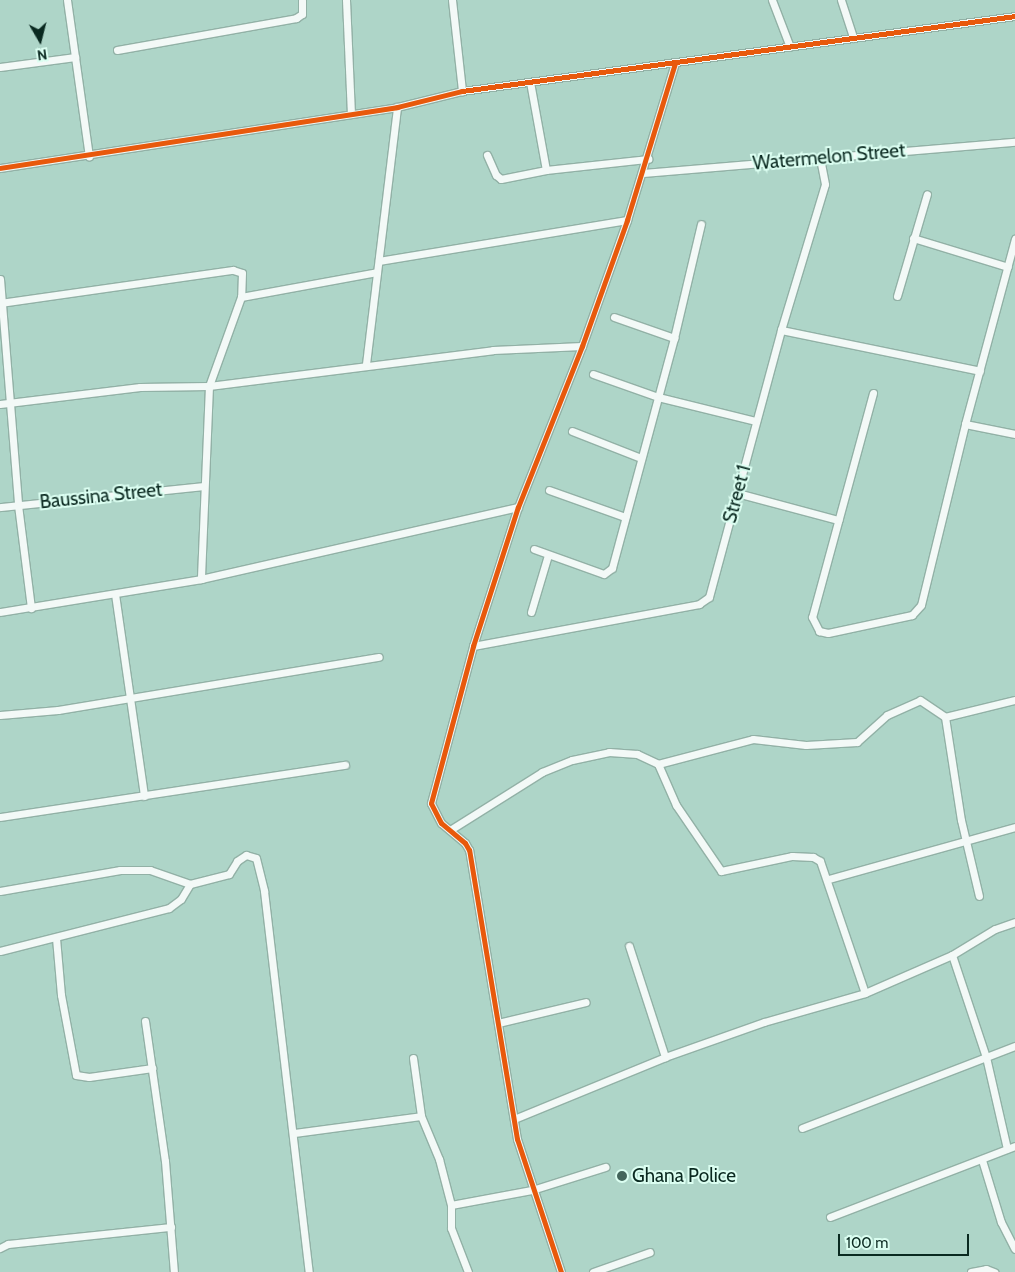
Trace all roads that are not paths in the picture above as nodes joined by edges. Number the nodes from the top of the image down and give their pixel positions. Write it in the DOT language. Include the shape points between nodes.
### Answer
graph roads {
  1 [pos="67,0"];
  2 [pos="302,0"];
  3 [pos="346,0"];
  4 [pos="452,0"];
  5 [pos="772,0"];
  6 [pos="841,0"];
  7 [pos="1015,16"];
  8 [pos="853,38"];
  9 [pos="790,48"];
  10 [pos="117,50"];
  11 [pos="76,57"];
  12 [pos="675,63"];
  13 [pos="0,67"];
  14 [pos="530,82"];
  15 [pos="462,91"];
  16 [pos="397,107"];
  17 [pos="351,113"];
  18 [pos="1015,142"];
  19 [pos="487,155"];
  20 [pos="89,156"];
  21 [pos="648,159"];
  22 [pos="820,159"];
  23 [pos="0,168"];
  24 [pos="546,170"];
  25 [pos="643,173"];
  26 [pos="927,194"];
  27 [pos="627,220"];
  28 [pos="701,224"];
  29 [pos="913,238"];
  30 [pos="1015,239"];
  31 [pos="379,260"];
  32 [pos="1008,267"];
  33 [pos="377,272"];
  34 [pos="0,279"];
  35 [pos="897,296"];
  36 [pos="241,298"];
  37 [pos="1,303"];
  38 [pos="614,318"];
  39 [pos="781,330"];
  40 [pos="674,338"];
  41 [pos="582,346"];
  42 [pos="366,364"];
  43 [pos="980,371"];
  44 [pos="594,374"];
  45 [pos="209,386"];
  46 [pos="873,393"];
  47 [pos="658,397"];
  48 [pos="10,402"];
  49 [pos="0,404"];
  50 [pos="756,421"];
  51 [pos="965,424"];
  52 [pos="572,431"];
  53 [pos="1015,434"];
  54 [pos="642,458"];
  55 [pos="203,486"];
  56 [pos="549,490"];
  57 [pos="737,494"];
  58 [pos="18,505"];
  59 [pos="0,507"];
  60 [pos="518,507"];
  61 [pos="625,517"];
  62 [pos="838,520"];
  63 [pos="534,549"];
  64 [pos="548,555"];
  65 [pos="200,579"];
  66 [pos="115,594"];
  67 [pos="31,608"];
  68 [pos="0,612"];
  69 [pos="531,612"];
  70 [pos="473,646"];
  71 [pos="379,657"];
  72 [pos="132,698"];
  73 [pos="1015,700"];
  74 [pos="0,715"];
  75 [pos="944,717"];
  76 [pos="658,764"];
  77 [pos="346,765"];
  78 [pos="144,796"];
  79 [pos="0,817"];
  80 [pos="1015,827"];
  81 [pos="450,830"];
  82 [pos="967,843"];
  83 [pos="828,879"];
  84 [pos="190,884"];
  85 [pos="0,891"];
  86 [pos="979,896"];
  87 [pos="1015,922"];
  88 [pos="56,938"];
  89 [pos="629,946"];
  90 [pos="0,951"];
  91 [pos="952,955"];
  92 [pos="865,993"];
  93 [pos="586,1002"];
  94 [pos="145,1021"];
  95 [pos="498,1023"];
  96 [pos="1015,1046"];
  97 [pos="665,1056"];
  98 [pos="986,1057"];
  99 [pos="412,1058"];
  100 [pos="152,1068"];
  101 [pos="422,1116"];
  102 [pos="514,1119"];
  103 [pos="802,1128"];
  104 [pos="294,1133"];
  105 [pos="1015,1146"];
  106 [pos="1007,1149"];
  107 [pos="982,1160"];
  108 [pos="605,1167"];
  109 [pos="532,1190"];
  110 [pos="451,1205"];
  111 [pos="830,1217"];
  112 [pos="171,1227"];
  113 [pos="0,1248"];
  114 [pos="1015,1249"];
  115 [pos="650,1252"];
  116 [pos="174,1272"];
  117 [pos="309,1272"];
  118 [pos="468,1272"];
  119 [pos="561,1272"];
  120 [pos="593,1272"];
  121 [pos="971,1272"];
  122 [pos="994,1272"];
  1 -- 11 [label="street"];
  2 -- 10 [label="street" via="302,14 296,18"];
  3 -- 17 [label="street"];
  4 -- 15 [label="street"];
  5 -- 9 [label="street"];
  6 -- 8 [label="street"];
  7 -- 8 [label="street"];
  8 -- 9 [label="street"];
  9 -- 12 [label="street"];
  11 -- 13 [label="street"];
  11 -- 20 [label="street"];
  12 -- 14 [label="street"];
  12 -- 21 [label="street"];
  14 -- 15 [label="street"];
  14 -- 24 [label="street"];
  15 -- 16 [label="street"];
  16 -- 17 [label="street"];
  16 -- 31 [label="street"];
  17 -- 20 [label="street"];
  18 -- 22 [label="street, Watermelon Street"];
  19 -- 24 [label="street" via="501,179"];
  20 -- 23 [label="street"];
  21 -- 24 [label="street"];
  21 -- 25 [label="street"];
  22 -- 25 [label="street, Watermelon Street"];
  22 -- 39 [label="street, Street 1" via="825,184"];
  25 -- 27 [label="street"];
  26 -- 29 [label="street"];
  27 -- 31 [label="street"];
  27 -- 41 [label="street"];
  28 -- 40 [label="street"];
  29 -- 32 [label="street"];
  29 -- 35 [label="street"];
  30 -- 32 [label="street"];
  31 -- 33 [label="street"];
  32 -- 43 [label="street"];
  33 -- 36 [label="street"];
  33 -- 42 [label="street"];
  34 -- 37 [label="street"];
  36 -- 37 [label="street" via="244,279 242,273 233,270"];
  36 -- 45 [label="street"];
  37 -- 48 [label="street"];
  38 -- 40 [label="street"];
  39 -- 43 [label="street"];
  39 -- 50 [label="street, Street 1"];
  40 -- 47 [label="street"];
  41 -- 42 [label="street" via="494,350"];
  41 -- 60 [label="street"];
  42 -- 45 [label="street"];
  43 -- 51 [label="street"];
  44 -- 47 [label="street"];
  45 -- 48 [label="street" via="140,387"];
  45 -- 55 [label="street"];
  46 -- 62 [label="street"];
  47 -- 50 [label="street"];
  47 -- 54 [label="street"];
  48 -- 49 [label="street"];
  48 -- 58 [label="street"];
  50 -- 57 [label="street, Street 1"];
  51 -- 53 [label="street"];
  51 -- 62 [label="street" via="921,605 916,612 828,633 815,628 812,617"];
  52 -- 54 [label="street"];
  54 -- 61 [label="street"];
  55 -- 58 [label="street, Baussina Street"];
  55 -- 65 [label="street"];
  56 -- 61 [label="street"];
  57 -- 62 [label="street"];
  57 -- 70 [label="street, Street 1" via="711,592 704,601"];
  58 -- 59 [label="street, Baussina Street"];
  58 -- 67 [label="street"];
  60 -- 65 [label="street"];
  60 -- 70 [label="street"];
  61 -- 64 [label="street" via="609,572 604,574"];
  63 -- 64 [label="street"];
  64 -- 69 [label="street"];
  65 -- 66 [label="street"];
  66 -- 67 [label="street"];
  66 -- 72 [label="street"];
  67 -- 68 [label="street"];
  70 -- 81 [label="street" via="431,802 434,813"];
  71 -- 72 [label="street"];
  72 -- 74 [label="street"];
  72 -- 78 [label="street"];
  73 -- 75 [label="street"];
  75 -- 76 [label="street" via="920,700 887,715 857,742 806,746 753,739"];
  75 -- 82 [label="street"];
  76 -- 81 [label="street" via="637,754 609,752 572,760 542,772"];
  76 -- 83 [label="street" via="676,805 721,871 792,856 813,857 820,861"];
  77 -- 78 [label="street"];
  78 -- 79 [label="street"];
  80 -- 82 [label="street"];
  81 -- 95 [label="street" via="469,850"];
  82 -- 83 [label="street"];
  82 -- 86 [label="street"];
  83 -- 92 [label="street"];
  84 -- 85 [label="street" via="150,870 120,870"];
  84 -- 88 [label="street" via="181,899 169,908"];
  84 -- 104 [label="street" via="229,874 237,861 246,856 256,858 261,867"];
  87 -- 91 [label="street" via="995,929"];
  88 -- 90 [label="street"];
  88 -- 100 [label="street" via="61,995 74,1072 89,1077"];
  89 -- 97 [label="street"];
  91 -- 92 [label="street"];
  91 -- 98 [label="street"];
  92 -- 97 [label="street" via="764,1022"];
  93 -- 95 [label="street"];
  94 -- 100 [label="street"];
  95 -- 102 [label="street"];
  96 -- 98 [label="street"];
  97 -- 102 [label="street"];
  98 -- 103 [label="street" via="944,1076"];
  98 -- 106 [label="street"];
  99 -- 101 [label="street"];
  100 -- 112 [label="street"];
  101 -- 104 [label="street"];
  101 -- 110 [label="street"];
  102 -- 109 [label="street"];
  104 -- 117 [label="street"];
  105 -- 106 [label="street"];
  106 -- 107 [label="street"];
  107 -- 111 [label="street"];
  107 -- 114 [label="street" via="1001,1222"];
  108 -- 109 [label="street"];
  109 -- 110 [label="street"];
  109 -- 119 [label="street"];
  110 -- 118 [label="street" via="451,1228"];
  112 -- 113 [label="street" via="8,1244"];
  112 -- 116 [label="street"];
  115 -- 120 [label="street"];
  121 -- 122 [label="street" via="986,1269"];
}
